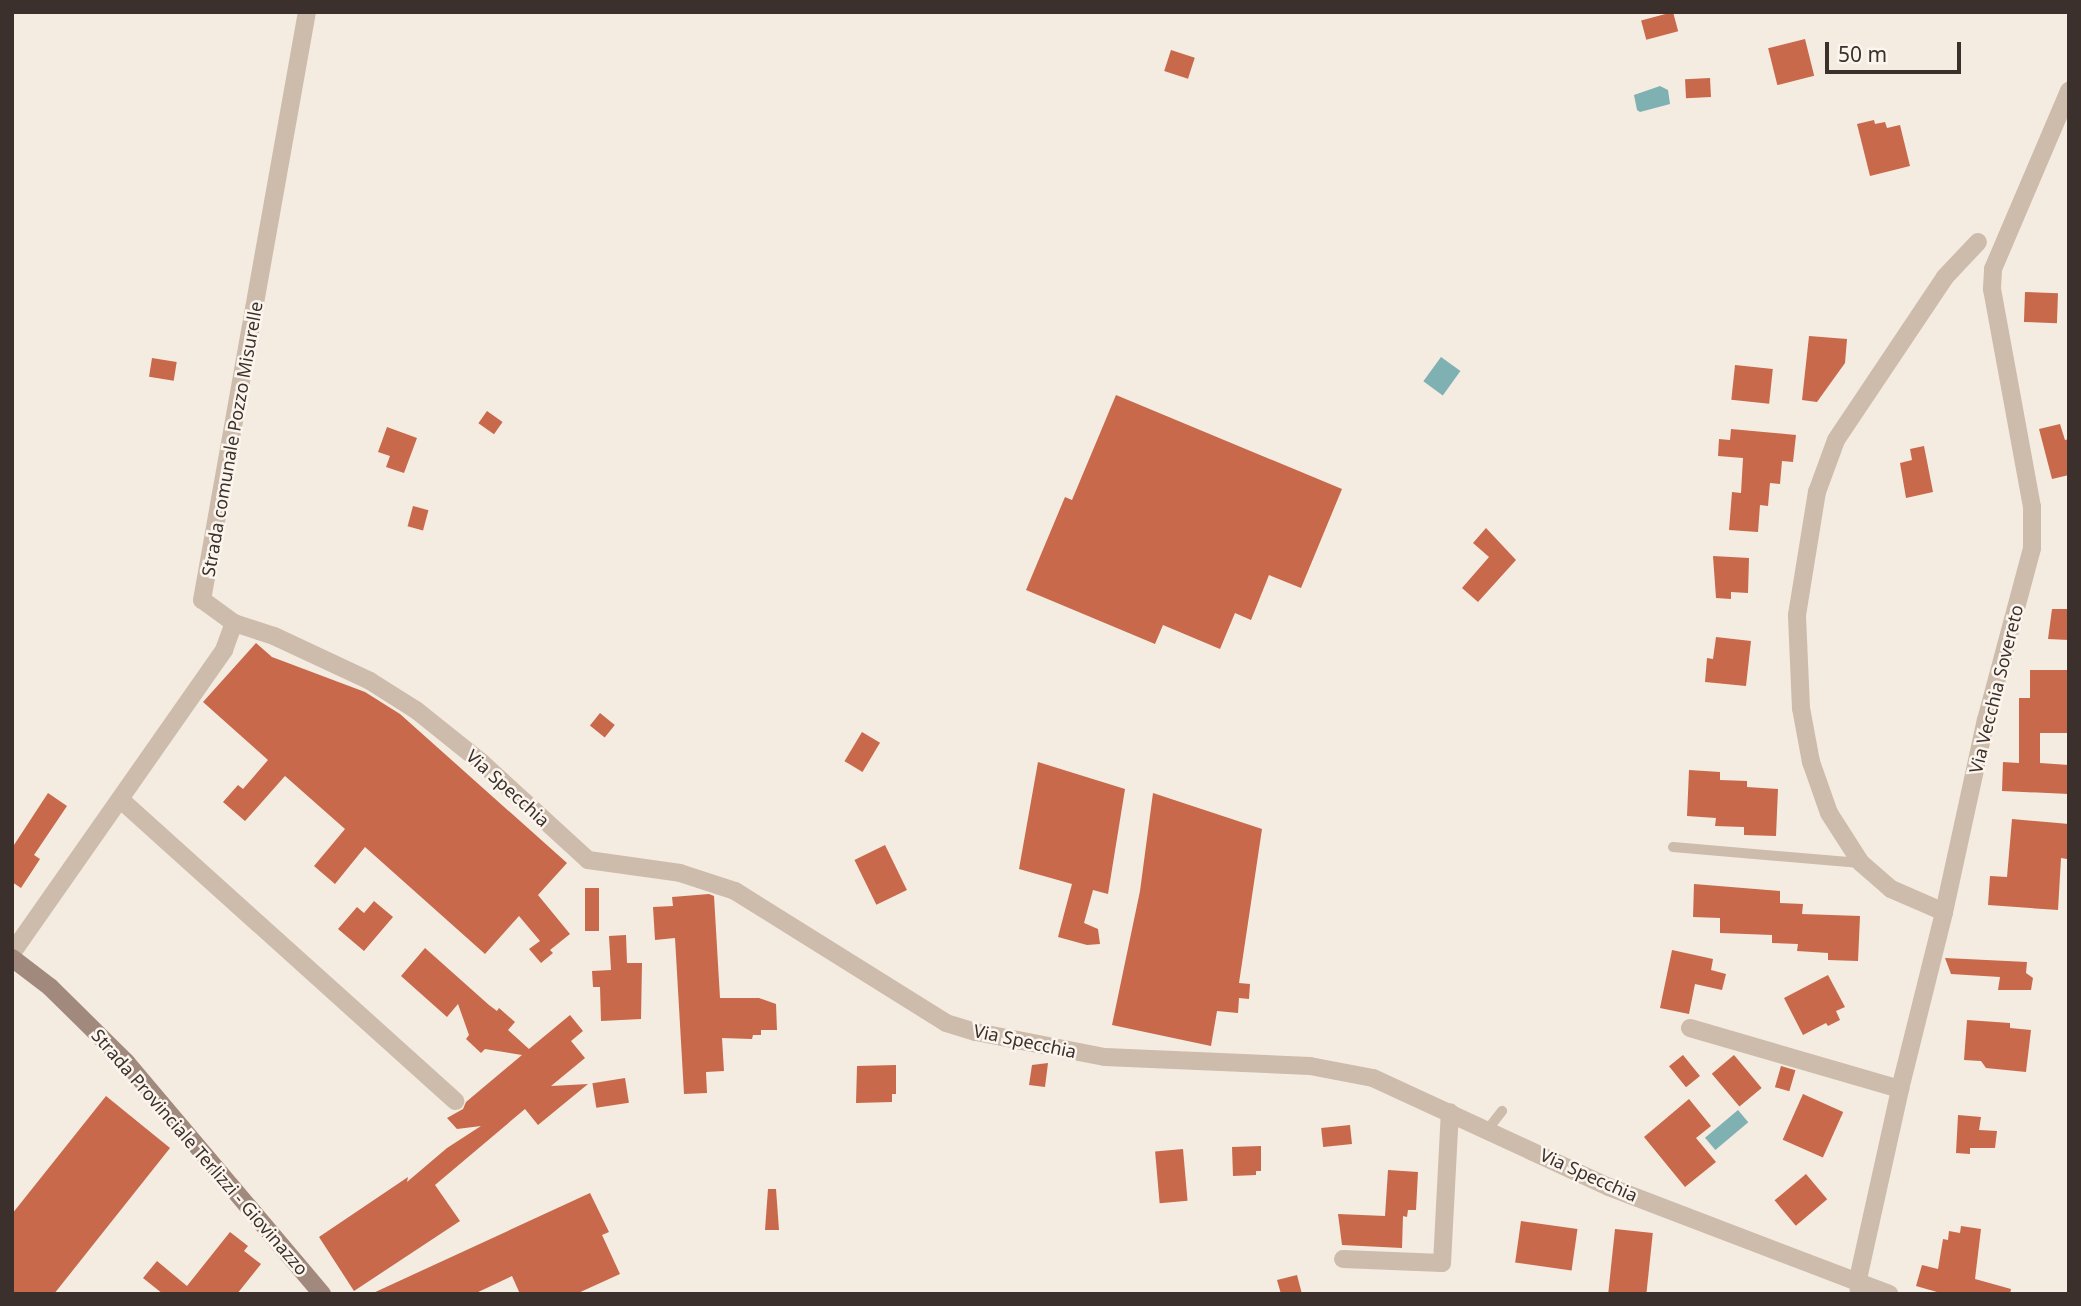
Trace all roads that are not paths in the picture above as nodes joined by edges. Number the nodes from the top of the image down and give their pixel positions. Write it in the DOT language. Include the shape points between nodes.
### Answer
graph roads {
  1 [pos="307,12"];
  2 [pos="2069,91"];
  3 [pos="1978,242"];
  4 [pos="234,623"];
  5 [pos="121,800"];
  6 [pos="1673,848"];
  7 [pos="1861,863"];
  8 [pos="1944,912"];
  9 [pos="12,955"];
  10 [pos="1690,1028"];
  11 [pos="1899,1089"];
  12 [pos="456,1101"];
  13 [pos="1502,1111"];
  14 [pos="1450,1112"];
  15 [pos="1488,1129"];
  16 [pos="1343,1259"];
  17 [pos="1858,1287"];
  18 [pos="322,1294"];
  19 [pos="1889,1294"];
  1 -- 4 [label="street, Strada comunale Pozzo Misurelle" via="202,600"];
  2 -- 8 [label="street, Via Vecchia Sovereto" via="1993,269 1992,289 2034,528"];
  3 -- 7 [label="street" via="1945,277 1836,440 1807,536 1797,615 1801,708 1819,789"];
  4 -- 5 [label="street" via="224,650"];
  4 -- 14 [label="street, Via Specchia" via="370,681 416,710 481,762 588,860 680,873 735,891 946,1023 1105,1057 1310,1066 1373,1078"];
  5 -- 9 [label="street"];
  5 -- 12 [label="street"];
  6 -- 7 [label="lane"];
  7 -- 8 [label="street" via="1891,889"];
  8 -- 11 [label="street, Via Vecchia Sovereto"];
  9 -- 18 [label="main road, Strada Provinciale Terlizzi - Giovinazzo" via="126,1062"];
  10 -- 11 [label="street"];
  11 -- 17 [label="street, Via Vecchia Sovereto"];
  13 -- 15 [label="lane"];
  14 -- 15 [label="street, Via Specchia"];
  14 -- 16 [label="street" via="1442,1263"];
  15 -- 17 [label="street, Via Specchia" via="1609,1187"];
  17 -- 19 [label="street, Via Specchia"];
}
